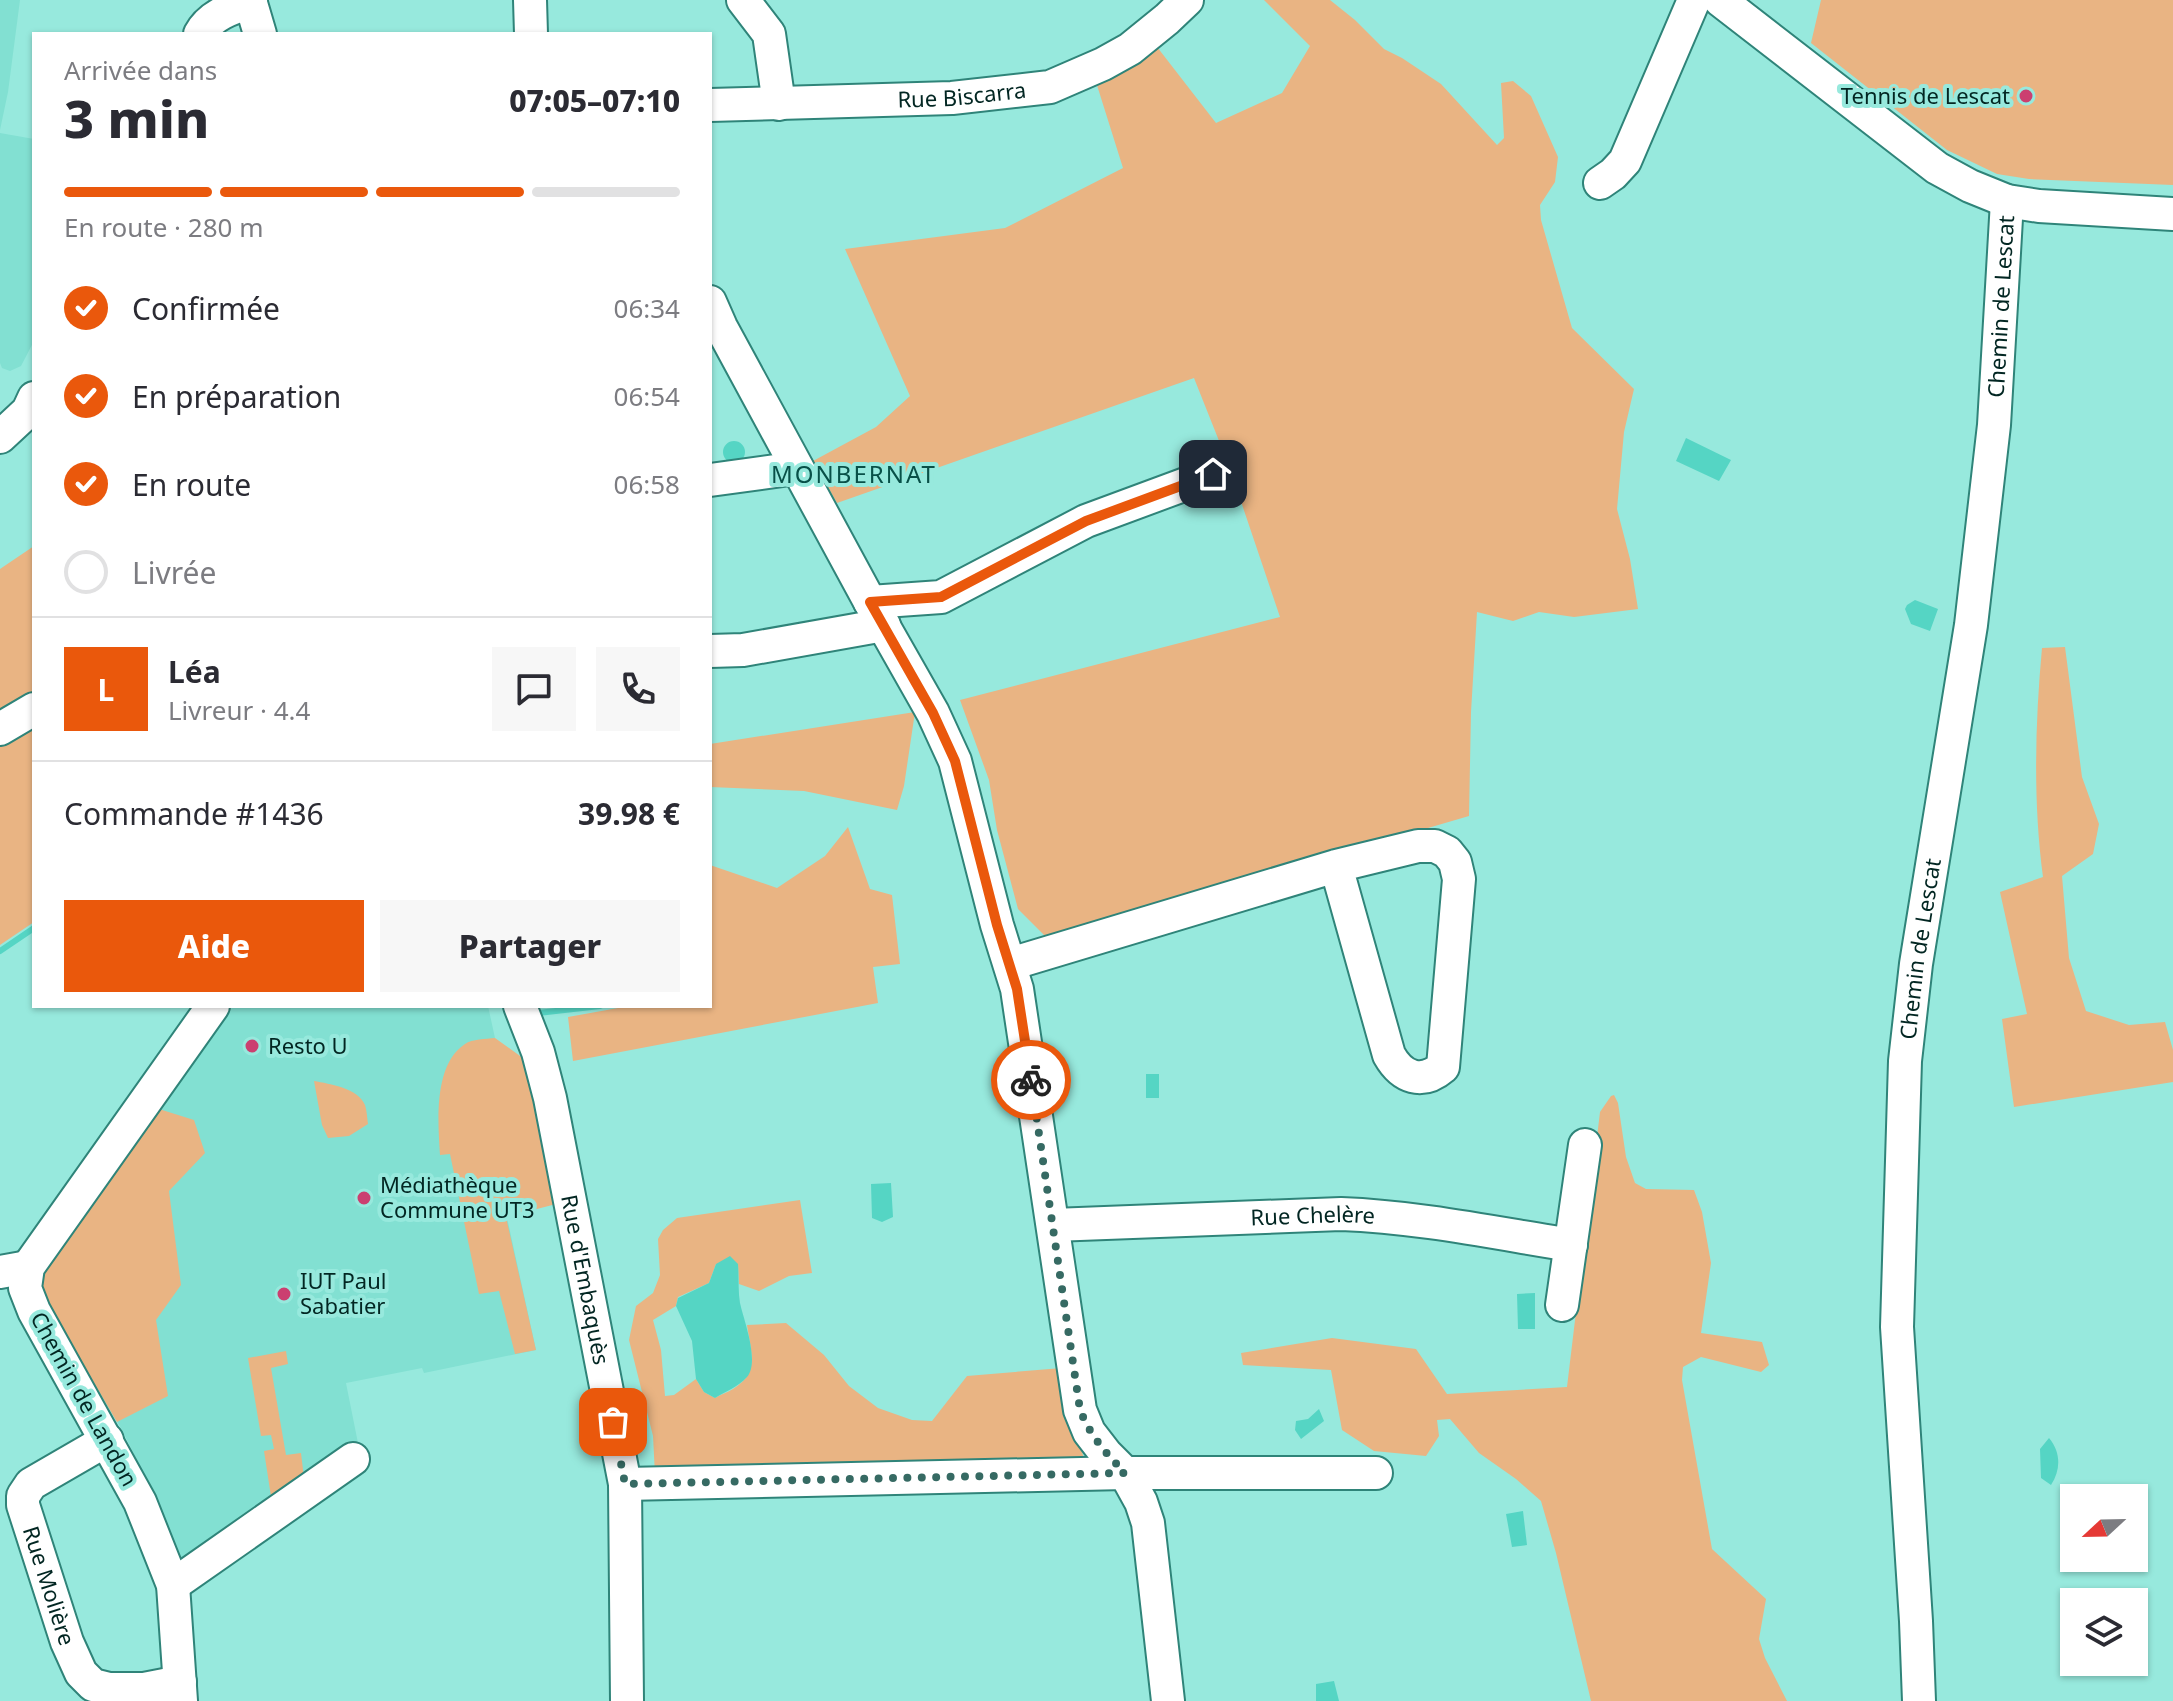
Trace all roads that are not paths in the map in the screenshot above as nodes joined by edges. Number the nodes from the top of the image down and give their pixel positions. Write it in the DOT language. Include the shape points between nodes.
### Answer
graph roads {
  1 [pos="530,0"];
  2 [pos="743,0"];
  3 [pos="1187,0"];
  4 [pos="1694,0"];
  5 [pos="1720,0"];
  6 [pos="250,1"];
  7 [pos="201,32"];
  8 [pos="259,32"];
  9 [pos="531,32"];
  10 [pos="779,104"];
  11 [pos="712,105"];
  12 [pos="1600,183"];
  13 [pos="2007,201"];
  14 [pos="2173,214"];
  15 [pos="712,307"];
  16 [pos="797,468"];
  17 [pos="1213,474"];
  18 [pos="712,480"];
  19 [pos="877,613"];
  20 [pos="712,651"];
  21 [pos="32,710"];
  22 [pos="0,729"];
  23 [pos="1336,866"];
  24 [pos="1010,964"];
  25 [pos="211,1008"];
  26 [pos="521,1008"];
  27 [pos="1585,1145"];
  28 [pos="1053,1225"];
  29 [pos="1571,1245"];
  30 [pos="14,1269"];
  31 [pos="1562,1305"];
  32 [pos="107,1440"];
  33 [pos="353,1459"];
  34 [pos="1125,1473"];
  35 [pos="1376,1473"];
  36 [pos="625,1484"];
  37 [pos="173,1585"];
  38 [pos="180,1692"];
  39 [pos="627,1701"];
  40 [pos="1168,1701"];
  41 [pos="1919,1701"];
  1 -- 9 [label="street"];
  2 -- 10 [label="street" via="769,34"];
  3 -- 10 [label="street, Rue Biscarra" via="1130,49 1050,87 952,98"];
  4 -- 12 [label="street" via="1625,161"];
  5 -- 13 [label="street" via="1937,168"];
  6 -- 7 [label="street" via="220,14"];
  6 -- 8 [label="street"];
  10 -- 11 [label="street, Rue Biscarra"];
  13 -- 14 [label="street"];
  13 -- 41 [label="street, Chemin de Lescat" via="1994,425 1971,625 1916,964 1903,1096 1897,1327"];
  15 -- 16 [label="street"];
  16 -- 18 [label="street"];
  16 -- 19 [label="street"];
  17 -- 19 [label="street" via="1086,521 941,597"];
  19 -- 20 [label="street" via="743,650"];
  19 -- 24 [label="street" via="955,761"];
  21 -- 22 [label="street"];
  23 -- 23 [label="street" via="1418,846 1435,846 1455,862 1459,879 1443,1067 1436,1073 1404,1073 1389,1055"];
  23 -- 24 [label="street"];
  24 -- 28 [label="street"];
  25 -- 30 [label="street, Chemin de Landon"];
  26 -- 36 [label="street, Rue d'Embaquès" via="550,1098"];
  27 -- 29 [label="street"];
  28 -- 29 [label="street, Rue Chelère" via="1341,1214 1423,1221"];
  28 -- 34 [label="street" via="1080,1410 1089,1432"];
  29 -- 31 [label="street"];
  30 -- 32 [label="street, Chemin de Landon"];
  32 -- 37 [label="street, Chemin de Landon" via="140,1502"];
  32 -- 38 [label="street, Rue Molière" via="31,1484 23,1505 81,1673 93,1685 109,1689"];
  33 -- 37 [label="street"];
  34 -- 35 [label="street"];
  34 -- 36 [label="street"];
  34 -- 40 [label="street" via="1148,1523"];
  36 -- 39 [label="street, Rue d'Embaquès"];
  37 -- 38 [label="street, Chemin de Landon"];
}
